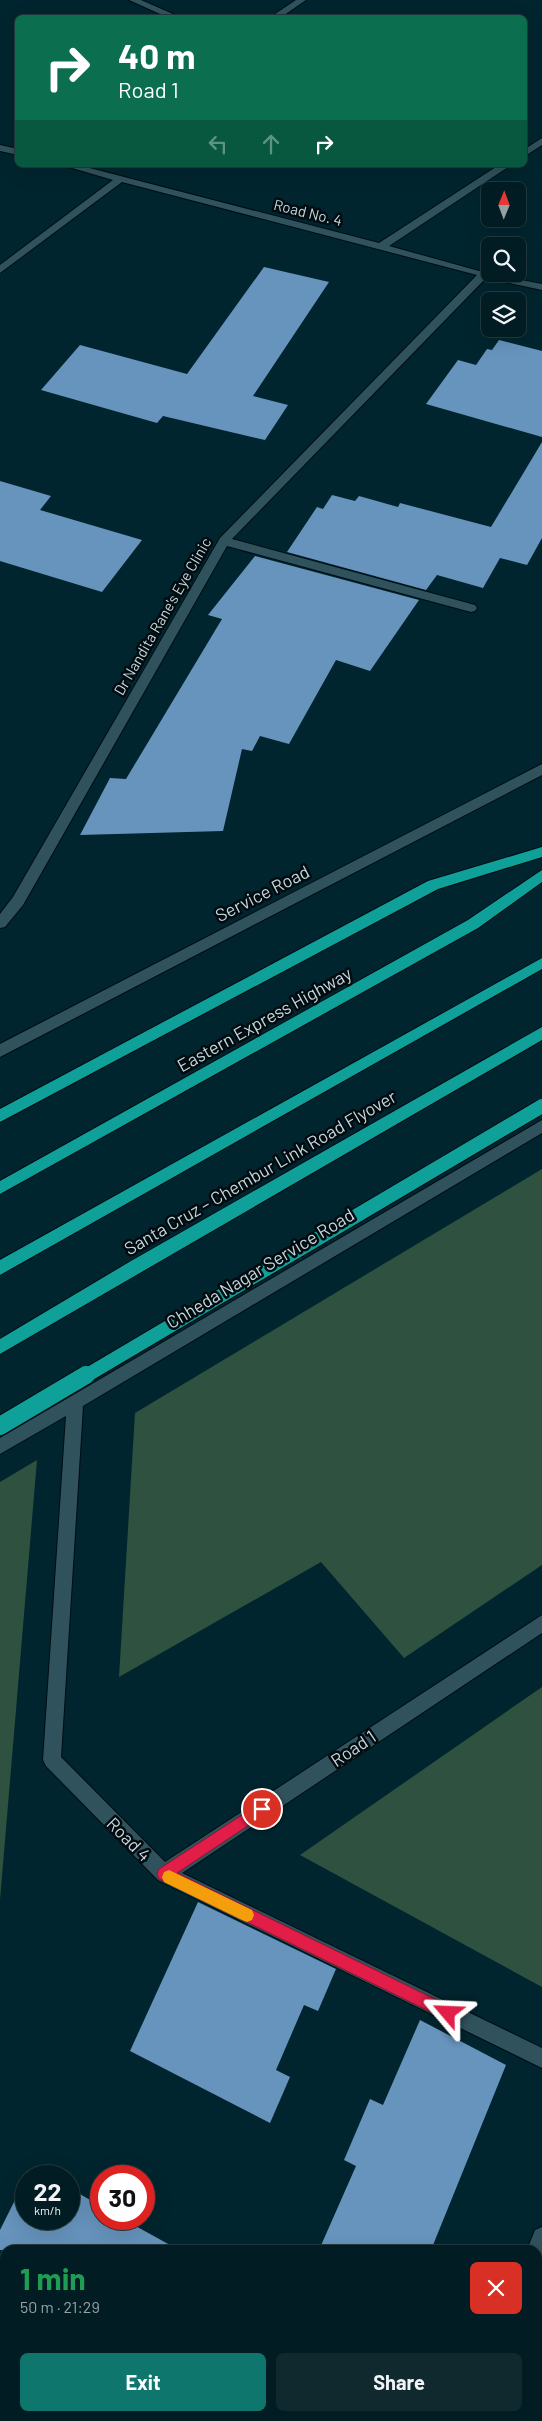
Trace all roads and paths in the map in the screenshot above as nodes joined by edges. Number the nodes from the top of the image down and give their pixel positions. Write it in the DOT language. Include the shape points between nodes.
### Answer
graph roads {
  1 [pos="133,0"];
  2 [pos="302,0"];
  3 [pos="170,15"];
  4 [pos="278,15"];
  5 [pos="542,142"];
  6 [pos="0,148"];
  7 [pos="15,151"];
  8 [pos="527,151"];
  9 [pos="75,167"];
  10 [pos="503,167"];
  11 [pos="120,179"];
  12 [pos="382,246"];
  13 [pos="0,270"];
  14 [pos="481,273"];
  15 [pos="481,277"];
  16 [pos="520,282"];
  17 [pos="542,287"];
  18 [pos="224,541"];
  19 [pos="471,608"];
  20 [pos="542,769"];
  21 [pos="542,852"];
  22 [pos="542,875"];
  23 [pos="0,923"];
  24 [pos="542,963"];
  25 [pos="542,1033"];
  26 [pos="0,1051"];
  27 [pos="542,1106"];
  28 [pos="0,1116"];
  29 [pos="542,1126"];
  30 [pos="0,1188"];
  31 [pos="0,1268"];
  32 [pos="0,1346"];
  33 [pos="75,1401"];
  34 [pos="0,1426"];
  35 [pos="0,1447"];
  36 [pos="542,1623"];
  37 [pos="164,1874"];
  38 [pos="542,2058"];
  1 -- 3 [label="street"];
  2 -- 4 [label="street"];
  5 -- 8 [label="street"];
  6 -- 7 [label="street"];
  9 -- 11 [label="street, Road No. 4"];
  10 -- 12 [label="street"];
  11 -- 12 [label="street, Road No. 4"];
  11 -- 13 [label="street"];
  12 -- 14 [label="street, Road No. 4"];
  15 -- 18 [label="street, Dr Nandita Rane's Eye Clinic"];
  16 -- 17 [label="street, Road No. 4"];
  18 -- 19 [label="street"];
  18 -- 23 [label="street, Dr Nandita Rane's Eye Clinic" via="18,901"];
  20 -- 26 [label="street, Service Road"];
  21 -- 28 [label="highway" via="433,884"];
  22 -- 30 [label="highway, Eastern Express Highway" via="473,924"];
  24 -- 31 [label="highway"];
  25 -- 32 [label="highway, Santa Cruz – Chembur Link Road Flyover"];
  27 -- 34 [label="highway, bridge"];
  29 -- 33 [label="street, Chheda Nagar Service Road"];
  33 -- 35 [label="street, Chheda Nagar Service Road"];
  33 -- 37 [label="street, Road 4" via="52,1760"];
  36 -- 37 [label="street, Road 1"];
  37 -- 38 [label="street, Road 4"];
}
